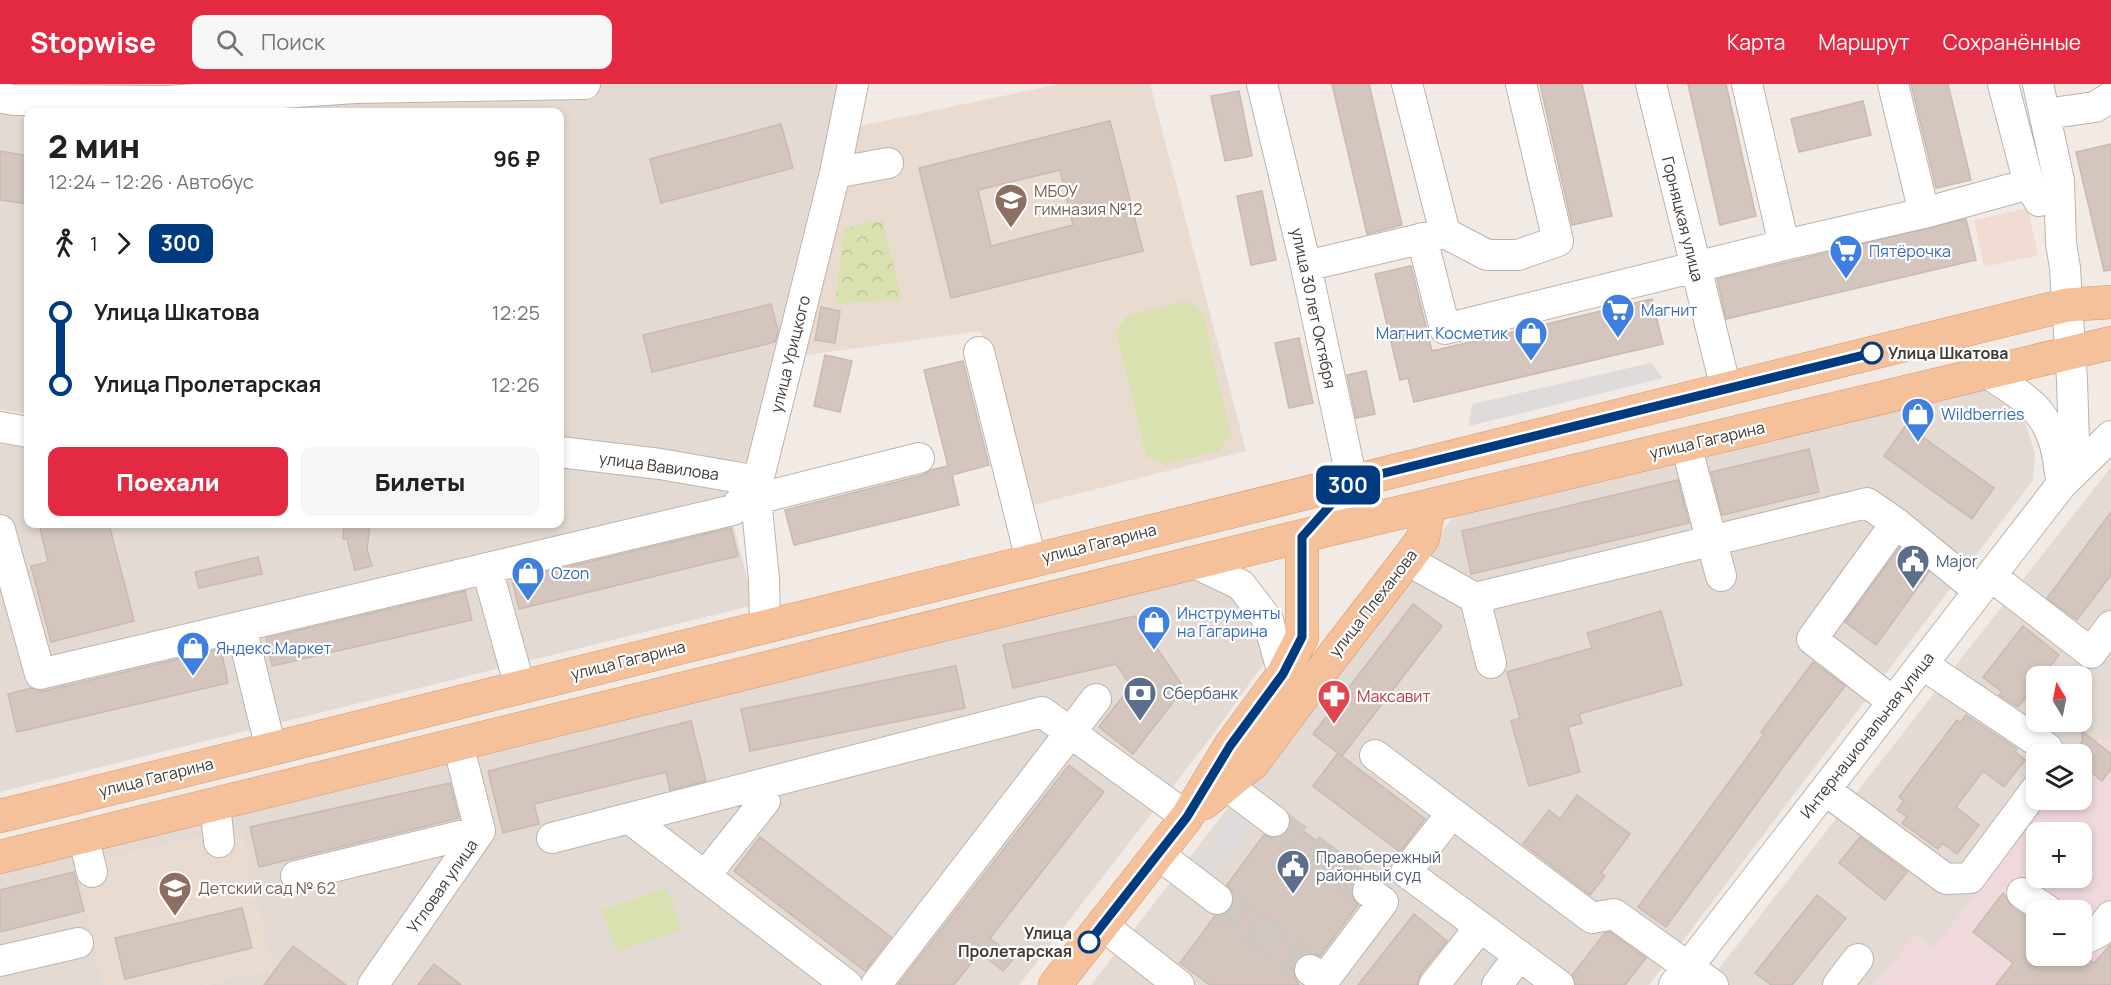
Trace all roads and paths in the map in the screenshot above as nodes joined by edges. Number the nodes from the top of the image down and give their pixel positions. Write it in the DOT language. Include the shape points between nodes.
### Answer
graph roads {
  1 [pos="585,84"];
  2 [pos="853,84"];
  3 [pos="1262,84"];
  4 [pos="1407,84"];
  5 [pos="1521,84"];
  6 [pos="1651,84"];
  7 [pos="1747,84"];
  8 [pos="1893,84"];
  9 [pos="2003,84"];
  10 [pos="2038,84"];
  11 [pos="0,97"];
  12 [pos="2111,97"];
  13 [pos="352,100"];
  14 [pos="167,107"];
  15 [pos="2045,114"];
  16 [pos="888,163"];
  17 [pos="835,173"];
  18 [pos="2030,184"];
  19 [pos="1924,213"];
  20 [pos="1434,236"];
  21 [pos="2061,243"];
  22 [pos="1784,245"];
  23 [pos="1306,266"];
  24 [pos="1695,268"];
  25 [pos="2111,302"];
  26 [pos="2067,305"];
  27 [pos="2111,343"];
  28 [pos="979,352"];
  29 [pos="2070,354"];
  30 [pos="1987,374"];
  31 [pos="1726,388"];
  32 [pos="0,428"];
  33 [pos="24,431"];
  34 [pos="2111,436"];
  35 [pos="1686,445"];
  36 [pos="564,452"];
  37 [pos="920,458"];
  38 [pos="1352,481"];
  39 [pos="2061,485"];
  40 [pos="757,490"];
  41 [pos="1255,505"];
  42 [pos="1429,506"];
  43 [pos="1896,523"];
  44 [pos="0,530"];
  45 [pos="1317,533"];
  46 [pos="1712,540"];
  47 [pos="1031,560"];
  48 [pos="1407,560"];
  49 [pos="1195,563"];
  50 [pos="487,569"];
  51 [pos="1721,576"];
  52 [pos="1985,583"];
  53 [pos="1475,598"];
  54 [pos="765,626"];
  55 [pos="2111,626"];
  56 [pos="241,627"];
  57 [pos="1491,663"];
  58 [pos="1326,664"];
  59 [pos="1922,664"];
  60 [pos="754,672"];
  61 [pos="1283,674"];
  62 [pos="520,687"];
  63 [pos="1096,699"];
  64 [pos="1893,702"];
  65 [pos="1070,732"];
  66 [pos="458,744"];
  67 [pos="2041,744"];
  68 [pos="271,749"];
  69 [pos="1375,755"];
  70 [pos="760,784"];
  71 [pos="1226,785"];
  72 [pos="1825,790"];
  73 [pos="2026,803"];
  74 [pos="215,804"];
  75 [pos="1452,813"];
  76 [pos="0,816"];
  77 [pos="1187,817"];
  78 [pos="629,818"];
  79 [pos="1274,821"];
  80 [pos="480,831"];
  81 [pos="83,836"];
  82 [pos="552,838"];
  83 [pos="219,842"];
  84 [pos="1158,854"];
  85 [pos="0,857"];
  86 [pos="92,872"];
  87 [pos="296,876"];
  88 [pos="705,876"];
  89 [pos="1368,891"];
  90 [pos="2022,892"];
  91 [pos="1217,899"];
  92 [pos="2034,900"];
  93 [pos="2111,916"];
  94 [pos="1102,925"];
  95 [pos="1480,927"];
  96 [pos="2092,935"];
  97 [pos="78,943"];
  98 [pos="1519,956"];
  99 [pos="1858,959"];
  100 [pos="0,961"];
  101 [pos="1310,970"];
  102 [pos="1681,976"];
  103 [pos="374,985"];
  104 [pos="847,985"];
  105 [pos="876,985"];
  106 [pos="1055,985"];
  107 [pos="1179,985"];
  108 [pos="1434,985"];
  109 [pos="1497,985"];
  110 [pos="1559,985"];
  111 [pos="1713,985"];
  112 [pos="1838,985"];
  1 -- 13 [label="street"];
  2 -- 17 [label="street, улица Урицкого"];
  3 -- 23 [label="street, улица 30 лет Октября"];
  4 -- 20 [label="street"];
  5 -- 20 [label="street" via="1558,242 1518,255 1487,255"];
  6 -- 24 [label="street, Горняцкая улица"];
  7 -- 22 [label="street"];
  8 -- 19 [label="street"];
  9 -- 18 [label="street"];
  10 -- 15 [label="street"];
  11 -- 14 [label="street"];
  12 -- 15 [label="street" via="2095,107"];
  13 -- 14 [label="street"];
  15 -- 21 [label="street" via="2059,181"];
  16 -- 17 [label="street"];
  17 -- 40 [label="street, улица Урицкого"];
  18 -- 19 [label="street"];
  18 -- 21 [label="street"];
  19 -- 22 [label="street"];
  20 -- 23 [label="street"];
  20 -- 24 [label="street" via="1445,329"];
  21 -- 26 [label="street"];
  22 -- 24 [label="street"];
  23 -- 38 [label="street, улица 30 лет Октября"];
  24 -- 31 [label="street, Горняцкая улица"];
  25 -- 26 [label="main road, улица Гагарина"];
  26 -- 29 [label="street"];
  26 -- 31 [label="main road, улица Гагарина"];
  27 -- 29 [label="main road, улица Гагарина"];
  28 -- 47 [label="street"];
  29 -- 30 [label="main road, улица Гагарина"];
  29 -- 39 [label="street" via="2074,443"];
  30 -- 35 [label="main road, улица Гагарина"];
  30 -- 39 [label="street" via="2025,397 2038,410 2052,431"];
  31 -- 38 [label="main road, улица Гагарина"];
  32 -- 33 [label="street"];
  34 -- 39 [label="street"];
  35 -- 42 [label="main road, улица Гагарина"];
  35 -- 46 [label="street"];
  36 -- 40 [label="street, улица Вавилова" via="660,464"];
  37 -- 40 [label="street"];
  38 -- 41 [label="main road, улица Гагарина"];
  38 -- 45 [label="main road"];
  39 -- 52 [label="street, Интернациональная улица"];
  40 -- 50 [label="street" via="733,510"];
  40 -- 54 [label="street, улица Урицкого"];
  41 -- 45 [label="main road"];
  41 -- 47 [label="main road, улица Гагарина"];
  42 -- 45 [label="main road, улица Гагарина"];
  42 -- 48 [label="main road, улица Плеханова" via="1423,538"];
  43 -- 46 [label="street" via="1867,502"];
  43 -- 52 [label="street"];
  43 -- 64 [label="street" via="1812,639"];
  44 -- 56 [label="street" via="40,674"];
  45 -- 49 [label="main road, улица Гагарина"];
  45 -- 58 [label="main road, улица Плеханова"];
  45 -- 61 [label="main road, улица Плеханова" via="1302,637"];
  46 -- 51 [label="street"];
  46 -- 53 [label="street"];
  47 -- 54 [label="main road, улица Гагарина"];
  48 -- 53 [label="street"];
  48 -- 58 [label="main road, улица Плеханова"];
  49 -- 60 [label="main road, улица Гагарина"];
  49 -- 61 [label="street" via="1241,585 1268,620"];
  50 -- 56 [label="street"];
  50 -- 62 [label="street"];
  52 -- 55 [label="street" via="2091,652"];
  52 -- 59 [label="street, Интернациональная улица"];
  53 -- 57 [label="street"];
  54 -- 60 [label="main road" via="766,650"];
  54 -- 62 [label="main road, улица Гагарина"];
  56 -- 68 [label="street"];
  58 -- 71 [label="main road, улица Плеханова" via="1253,763"];
  59 -- 64 [label="street, Интернациональная улица"];
  59 -- 67 [label="street"];
  60 -- 66 [label="main road, улица Гагарина"];
  61 -- 77 [label="main road, улица Плеханова" via="1230,746"];
  62 -- 68 [label="main road, улица Гагарина"];
  63 -- 65 [label="street"];
  64 -- 72 [label="street, Интернациональная улица"];
  65 -- 70 [label="street" via="1042,712"];
  65 -- 77 [label="street"];
  65 -- 105 [label="street"];
  66 -- 74 [label="main road, улица Гагарина"];
  66 -- 80 [label="street, Угловая улица"];
  68 -- 76 [label="main road, улица Гагарина"];
  69 -- 75 [label="street"];
  70 -- 78 [label="street"];
  70 -- 88 [label="street" via="765,801"];
  71 -- 77 [label="main road, улица Плеханова"];
  71 -- 79 [label="street"];
  72 -- 73 [label="street" via="1946,879 1970,878"];
  72 -- 102 [label="street, Интернациональная улица"];
  74 -- 81 [label="main road, улица Гагарина"];
  74 -- 83 [label="street"];
  75 -- 95 [label="street" via="1406,872"];
  75 -- 102 [label="street" via="1592,918 1614,914"];
  77 -- 84 [label="main road, улица Плеханова"];
  78 -- 82 [label="street"];
  78 -- 88 [label="street"];
  80 -- 87 [label="street"];
  80 -- 103 [label="street, Угловая улица"];
  81 -- 85 [label="main road, улица Гагарина"];
  81 -- 86 [label="street"];
  84 -- 91 [label="street"];
  84 -- 94 [label="main road, улица Плеханова"];
  88 -- 104 [label="street"];
  89 -- 101 [label="street" via="1383,902 1324,980"];
  90 -- 92 [label="street"];
  93 -- 96 [label="street"];
  94 -- 106 [label="main road, улица Плеханова"];
  94 -- 107 [label="street"];
  95 -- 98 [label="street"];
  95 -- 108 [label="street"];
  97 -- 100 [label="street"];
  98 -- 109 [label="street"];
  98 -- 110 [label="street"];
  99 -- 112 [label="street"];
  102 -- 111 [label="street"];
}
